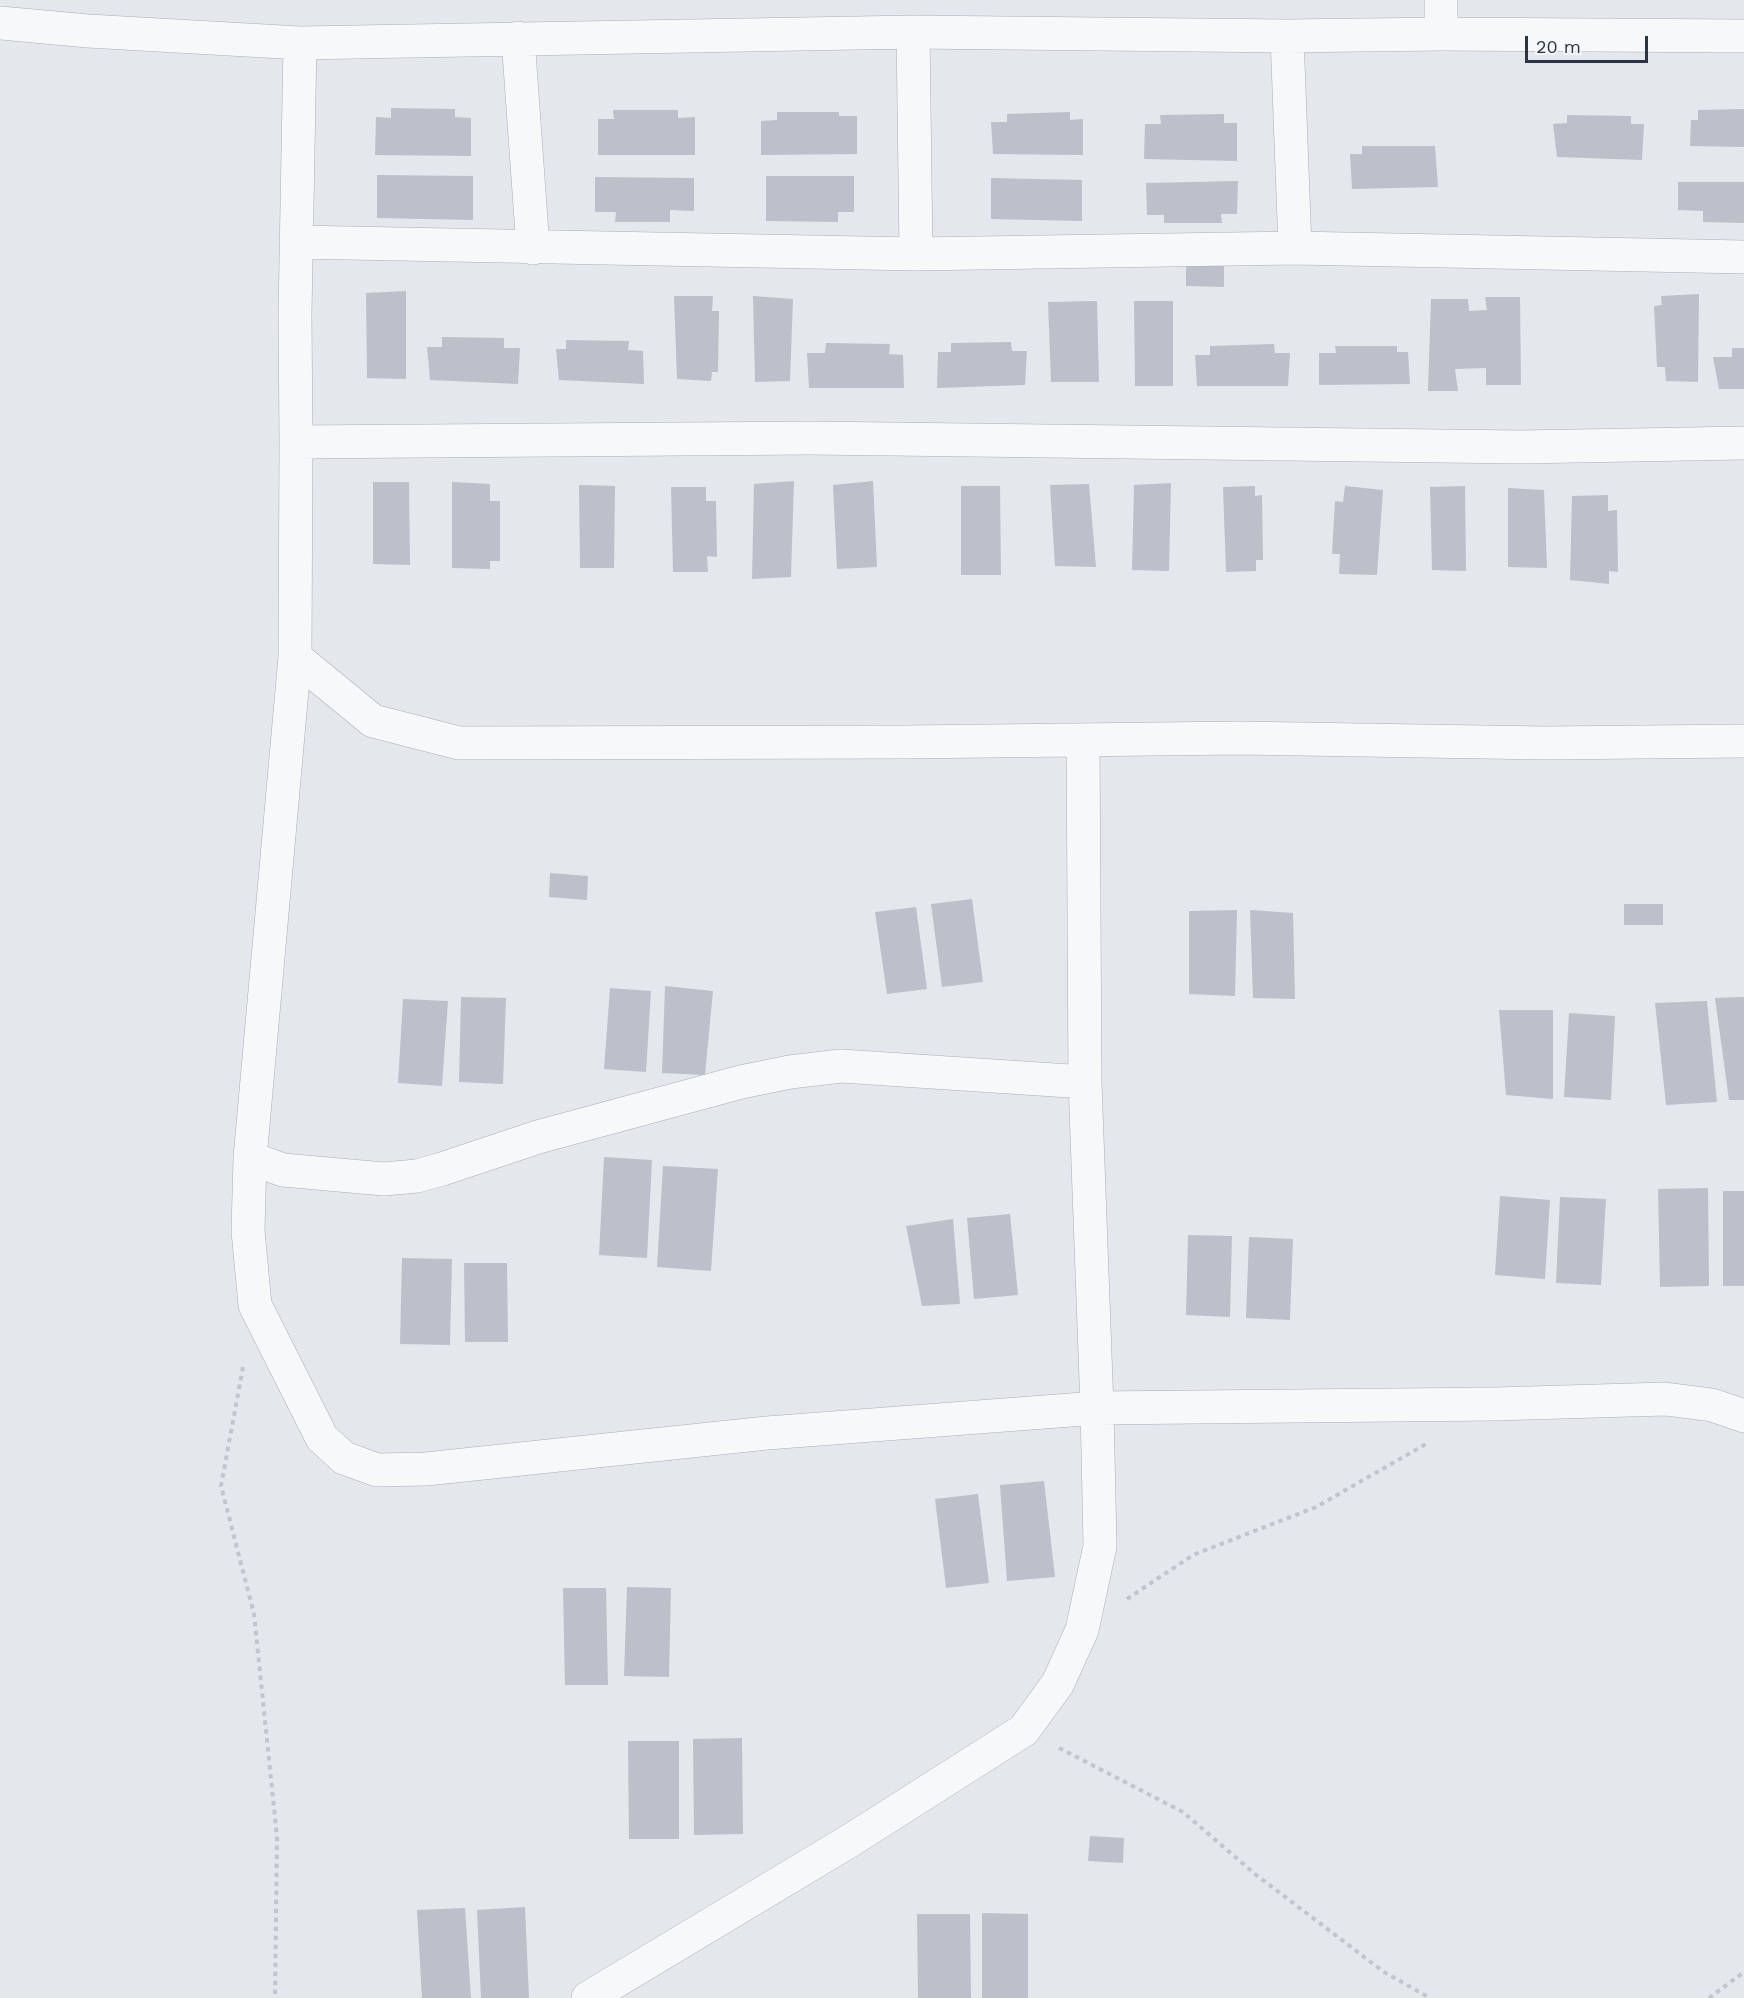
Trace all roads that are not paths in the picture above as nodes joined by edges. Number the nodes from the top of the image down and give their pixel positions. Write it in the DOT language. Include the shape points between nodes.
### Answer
graph roads {
  1 [pos="1441,0"];
  2 [pos="0,23"];
  3 [pos="913,32"];
  4 [pos="1441,34"];
  5 [pos="1287,36"];
  6 [pos="1744,36"];
  7 [pos="518,38"];
  8 [pos="300,43"];
  9 [pos="296,242"];
  10 [pos="533,248"];
  11 [pos="1294,248"];
  12 [pos="916,255"];
  13 [pos="1744,257"];
  14 [pos="296,442"];
  15 [pos="1744,443"];
  16 [pos="295,657"];
  17 [pos="1083,740"];
  18 [pos="1744,741"];
  19 [pos="1085,1082"];
  20 [pos="250,1158"];
  21 [pos="1097,1408"];
  22 [pos="1744,1416"];
  23 [pos="588,1998"];
  1 -- 4 [label="street"];
  2 -- 8 [label="street"];
  3 -- 5 [label="street"];
  3 -- 7 [label="street"];
  3 -- 12 [label="street"];
  4 -- 5 [label="street"];
  4 -- 6 [label="street"];
  5 -- 11 [label="street"];
  7 -- 8 [label="street"];
  7 -- 10 [label="street"];
  8 -- 9 [label="street"];
  9 -- 10 [label="street"];
  9 -- 14 [label="street"];
  10 -- 12 [label="street"];
  11 -- 12 [label="street"];
  11 -- 13 [label="street"];
  14 -- 15 [label="street" via="811,438 1521,447"];
  14 -- 16 [label="street"];
  16 -- 17 [label="street" via="373,721 459,743"];
  16 -- 20 [label="street"];
  17 -- 18 [label="street"];
  17 -- 19 [label="street"];
  19 -- 20 [label="street" via="841,1066 741,1082 538,1137 417,1176 384,1179 283,1170"];
  19 -- 21 [label="street"];
  20 -- 21 [label="street" via="248,1231 255,1305 322,1438 344,1458 377,1470 496,1463 767,1433"];
  21 -- 22 [label="street" via="1665,1399 1712,1405"];
  21 -- 23 [label="street" via="1100,1546 1082,1630 1058,1683 1024,1730 851,1840"];
}
